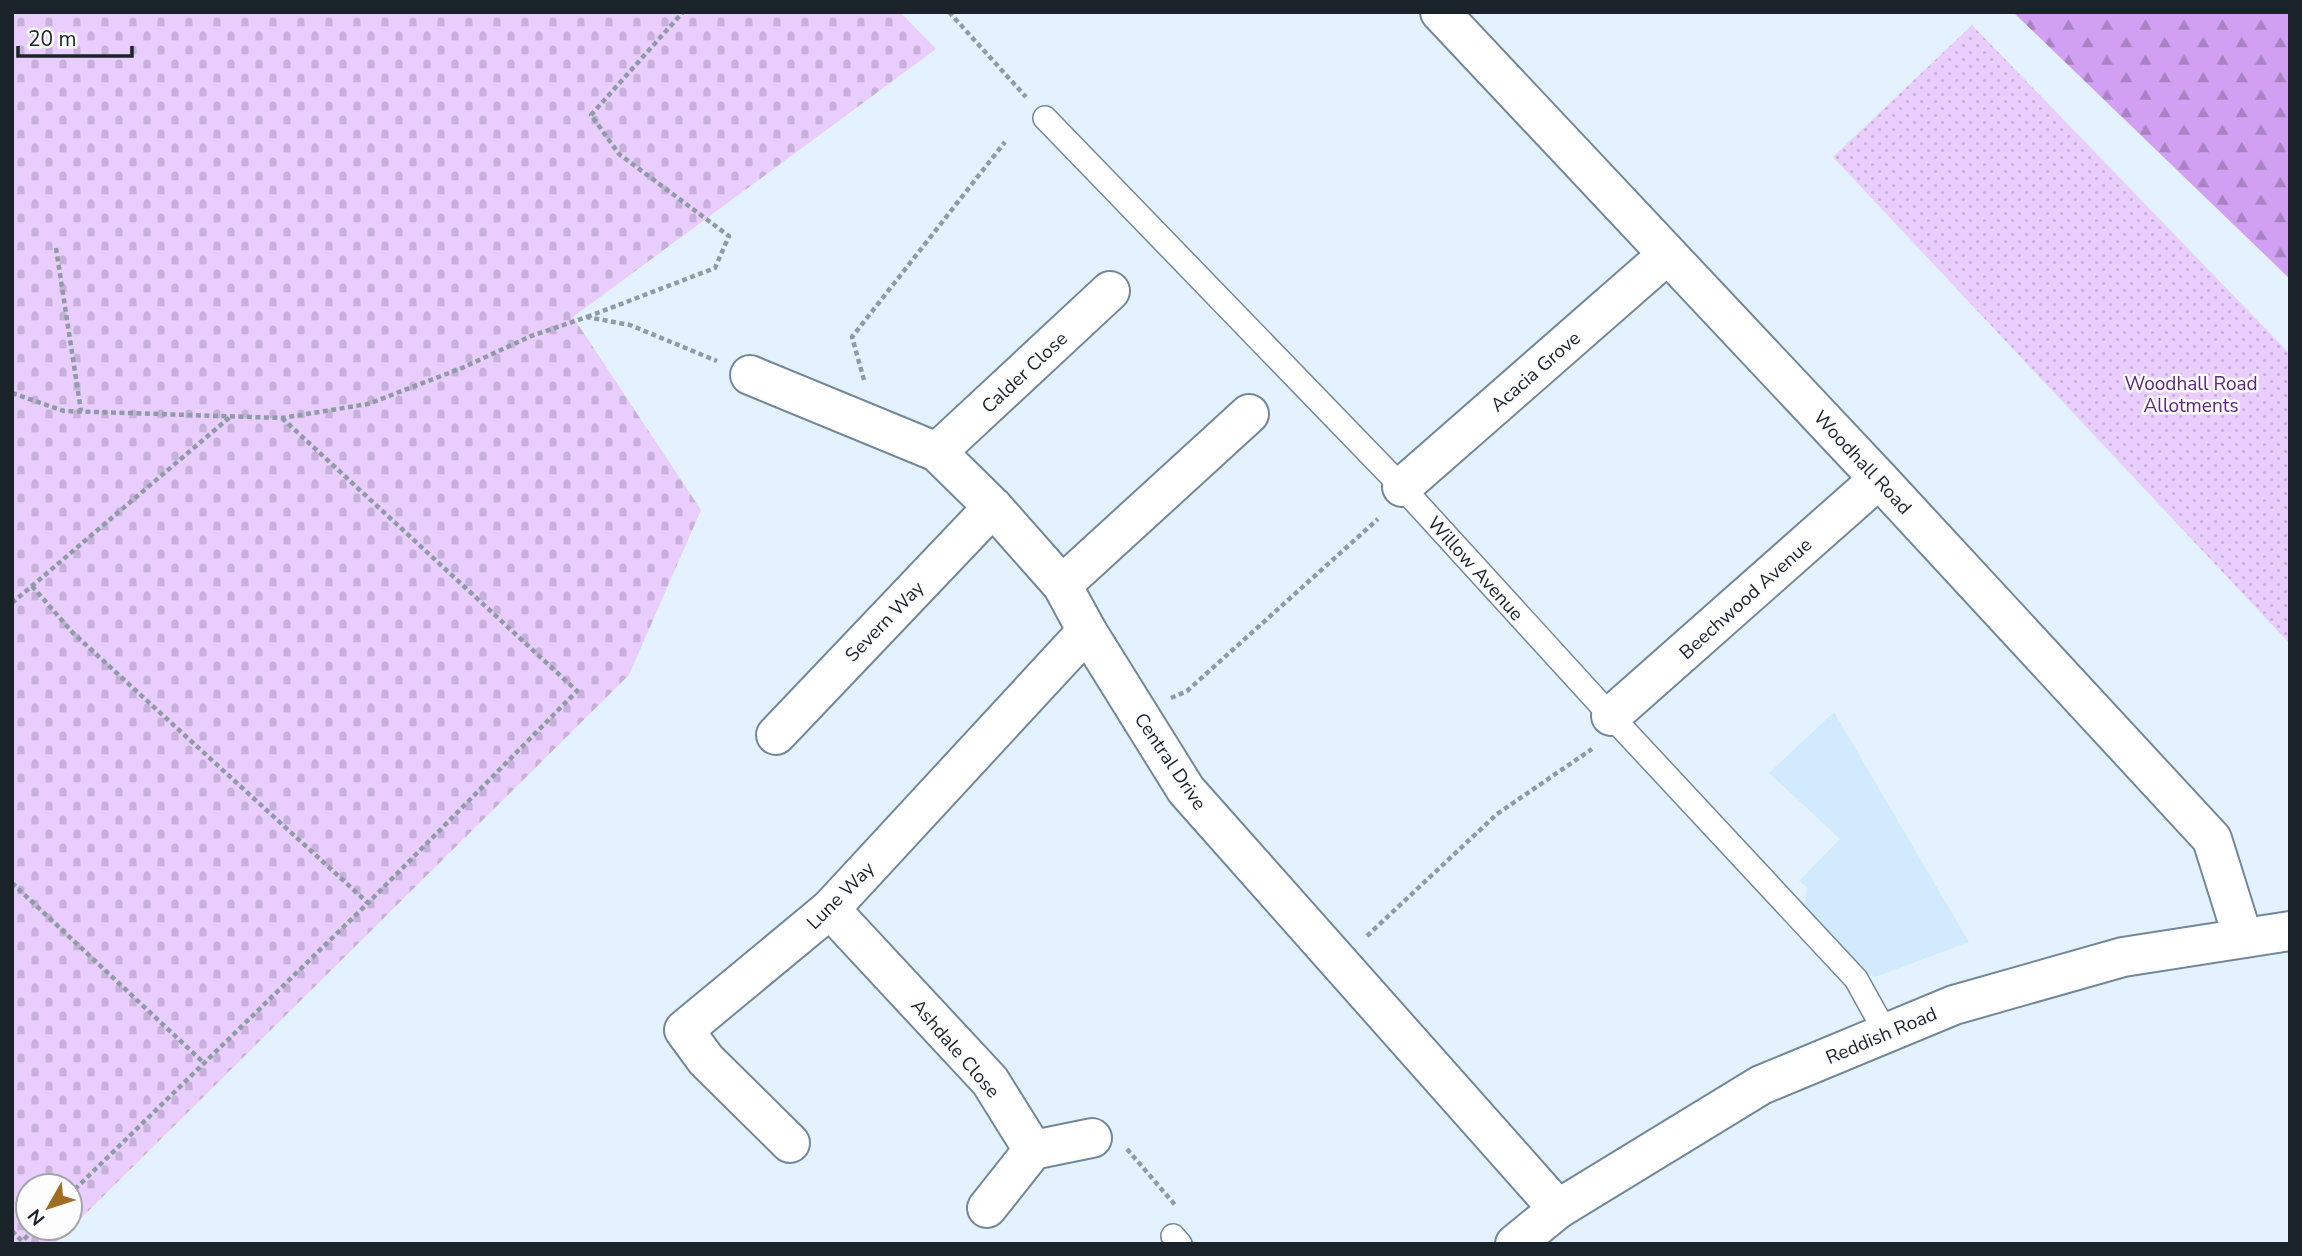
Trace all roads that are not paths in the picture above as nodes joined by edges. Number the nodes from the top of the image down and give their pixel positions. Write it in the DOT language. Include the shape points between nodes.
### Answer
graph roads {
  1 [pos="1440,12"];
  2 [pos="1045,118"];
  3 [pos="1667,255"];
  4 [pos="1111,291"];
  5 [pos="750,375"];
  6 [pos="1249,414"];
  7 [pos="937,452"];
  8 [pos="1879,479"];
  9 [pos="1402,487"];
  10 [pos="993,507"];
  11 [pos="1062,585"];
  12 [pos="1087,631"];
  13 [pos="1611,716"];
  14 [pos="776,735"];
  15 [pos="830,909"];
  16 [pos="2290,931"];
  17 [pos="2243,938"];
  18 [pos="1886,1033"];
  19 [pos="1092,1138"];
  20 [pos="790,1143"];
  21 [pos="1033,1150"];
  22 [pos="987,1209"];
  23 [pos="1558,1209"];
  24 [pos="1515,1244"];
  1 -- 3 [label="street, Woodhall Road"];
  2 -- 9 [label="lane, Willow Avenue"];
  3 -- 8 [label="street, Woodhall Road"];
  3 -- 9 [label="street, Acacia Grove"];
  4 -- 7 [label="street, Calder Close"];
  5 -- 7 [label="street, Central Drive"];
  6 -- 11 [label="street"];
  7 -- 10 [label="street, Central Drive"];
  8 -- 13 [label="street, Beechwood Avenue"];
  8 -- 17 [label="street, Woodhall Road" via="2212,839"];
  9 -- 13 [label="lane, Willow Avenue"];
  10 -- 11 [label="street, Central Drive"];
  10 -- 14 [label="street, Severn Way"];
  11 -- 12 [label="street, Central Drive"];
  12 -- 15 [label="street, Lune Way"];
  12 -- 23 [label="street, Central Drive" via="1186,790"];
  13 -- 18 [label="lane, Willow Avenue" via="1856,979"];
  15 -- 20 [label="street, Lune Way" via="684,1030 706,1060"];
  15 -- 21 [label="street, Ashdale Close" via="990,1081"];
  16 -- 17 [label="street, Reddish Road"];
  17 -- 18 [label="street, Reddish Road" via="2123,957 1954,1005"];
  18 -- 23 [label="street, Reddish Road" via="1761,1085"];
  19 -- 21 [label="street"];
  21 -- 22 [label="street"];
  23 -- 24 [label="street, Reddish Road"];
}
